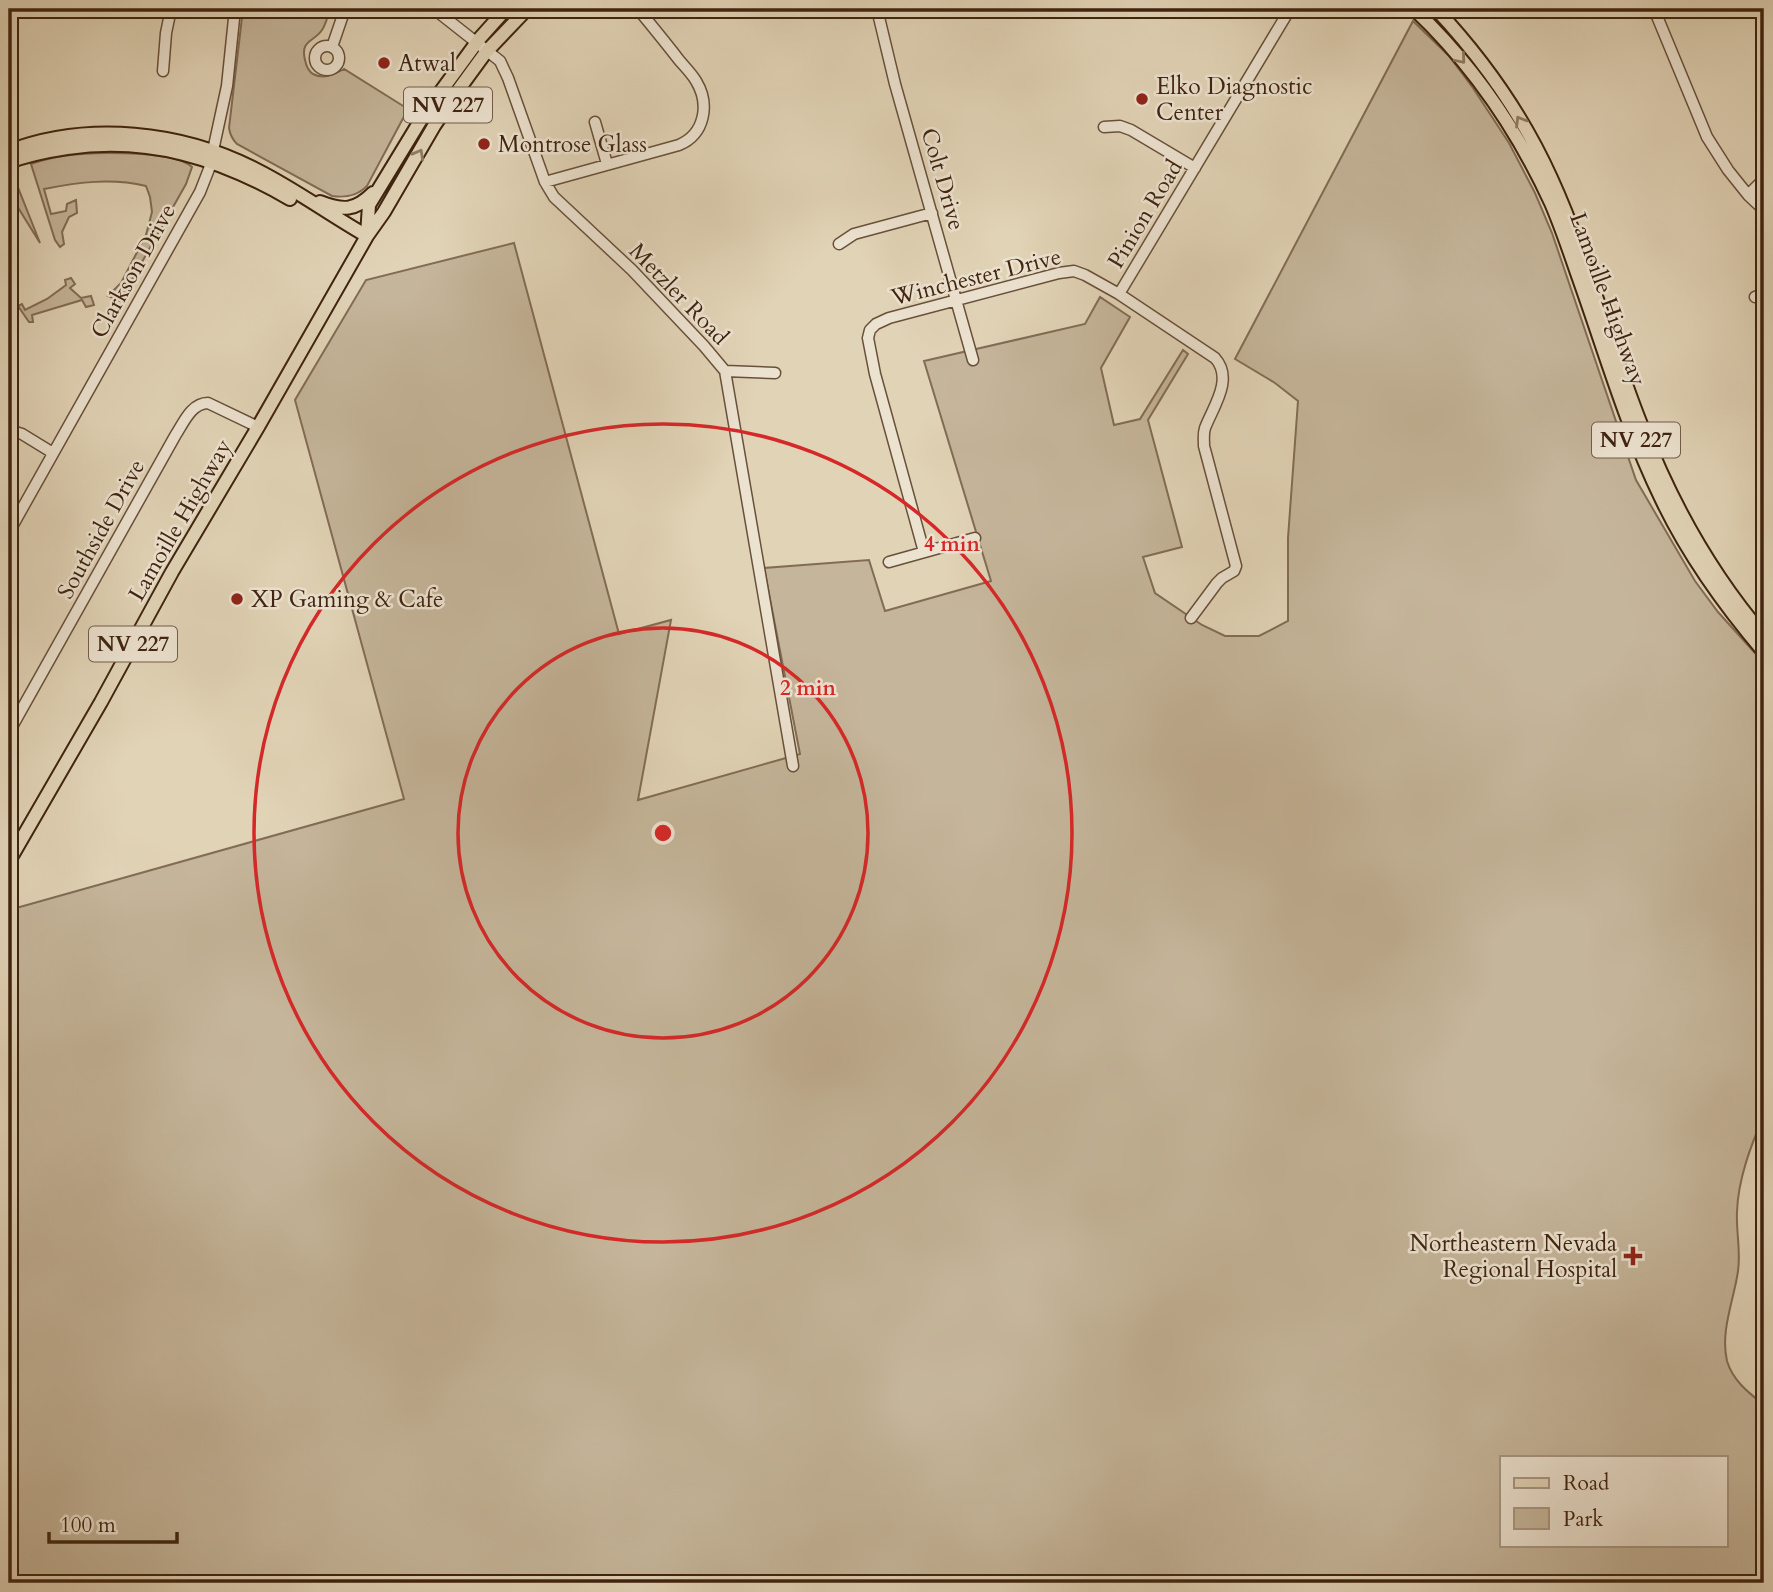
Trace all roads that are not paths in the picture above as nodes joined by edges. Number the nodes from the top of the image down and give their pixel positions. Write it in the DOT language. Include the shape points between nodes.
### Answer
graph roads {
  1 [pos="171,9"];
  2 [pos="200,9"];
  3 [pos="345,9"];
  4 [pos="433,9"];
  5 [pos="506,9"];
  6 [pos="527,9"];
  7 [pos="638,9"];
  8 [pos="877,9"];
  9 [pos="1290,9"];
  10 [pos="1414,9"];
  11 [pos="1436,9"];
  12 [pos="1654,9"];
  13 [pos="235,11"];
  14 [pos="332,47"];
  15 [pos="481,47"];
  16 [pos="163,71"];
  17 [pos="595,122"];
  18 [pos="1104,127"];
  19 [pos="11,152"];
  20 [pos="402,153"];
  21 [pos="211,156"];
  22 [pos="607,164"];
  23 [pos="1195,168"];
  24 [pos="1764,178"];
  25 [pos="545,182"];
  26 [pos="284,186"];
  27 [pos="1748,195"];
  28 [pos="1764,210"];
  29 [pos="932,213"];
  30 [pos="365,239"];
  31 [pos="839,244"];
  32 [pos="1119,294"];
  33 [pos="957,301"];
  34 [pos="973,360"];
  35 [pos="725,371"];
  36 [pos="775,373"];
  37 [pos="258,427"];
  38 [pos="9,430"];
  39 [pos="53,453"];
  40 [pos="9,532"];
  41 [pos="975,538"];
  42 [pos="924,552"];
  43 [pos="889,562"];
  44 [pos="1191,618"];
  45 [pos="1764,636"];
  46 [pos="1764,652"];
  47 [pos="9,732"];
  48 [pos="793,766"];
  49 [pos="9,861"];
  1 -- 16 [label="street"];
  2 -- 13 [label="street"];
  3 -- 14 [label="street"];
  4 -- 15 [label="street, Metzler Road"];
  5 -- 15 [label="main road, Lamoille Highway / NV 227"];
  6 -- 15 [label="main road, Lamoille Highway / NV 227"];
  7 -- 22 [label="street" via="696,81 704,111 701,124 686,142"];
  8 -- 29 [label="street, Colt Drive"];
  9 -- 23 [label="street, Pinion Road"];
  10 -- 46 [label="main road, Lamoille Highway / NV 227, one-way" via="1437,30 1490,97 1536,172 1660,497 1698,564"];
  45 -- 11 [label="main road, Lamoille Highway / NV 227, one-way" via="1708,559 1676,504 1641,424 1562,203 1537,149 1498,87"];
  12 -- 27 [label="street" via="1707,137"];
  13 -- 21 [label="street, Clarkson Drive" via="227,86"];
  15 -- 20 [label="main road, Lamoille Highway / NV 227" via="425,113"];
  15 -- 25 [label="street, Metzler Road" via="504,68"];
  30 -- 15 [label="main road, Lamoille Highway / NV 227, one-way"];
  17 -- 22 [label="street"];
  18 -- 23 [label="street" via="1131,130"];
  19 -- 21 [label="main road" via="119,144"];
  20 -- 26 [label="main road" via="374,191 353,207 334,208"];
  20 -- 30 [label="main road, Lamoille Highway / NV 227" via="369,205"];
  21 -- 26 [label="main road" via="244,163"];
  21 -- 30 [label="main road"];
  21 -- 39 [label="street, Clarkson Drive" via="200,192"];
  22 -- 25 [label="street"];
  23 -- 32 [label="street, Pinion Road"];
  24 -- 27 [label="street"];
  25 -- 35 [label="street, Metzler Road" via="562,205 632,270"];
  26 -- 30 [label="main road"];
  27 -- 28 [label="street"];
  29 -- 31 [label="street" via="854,234"];
  29 -- 33 [label="street, Colt Drive"];
  30 -- 37 [label="main road, Lamoille Highway / NV 227"];
  32 -- 33 [label="street, Winchester Drive" via="1074,271"];
  32 -- 44 [label="street, Winchester Drive" via="1220,363 1220,397 1206,426 1204,447 1236,566"];
  33 -- 34 [label="street, Colt Drive"];
  33 -- 42 [label="street, Winchester Drive" via="883,321 870,330 875,374"];
  35 -- 36 [label="street"];
  35 -- 48 [label="street, Metzler Road"];
  37 -- 47 [label="street, Southside Drive" via="208,403 195,406"];
  37 -- 49 [label="main road, Lamoille Highway / NV 227"];
  38 -- 39 [label="street"];
  39 -- 40 [label="street, Clarkson Drive"];
  41 -- 42 [label="street"];
  42 -- 43 [label="street"];
}
